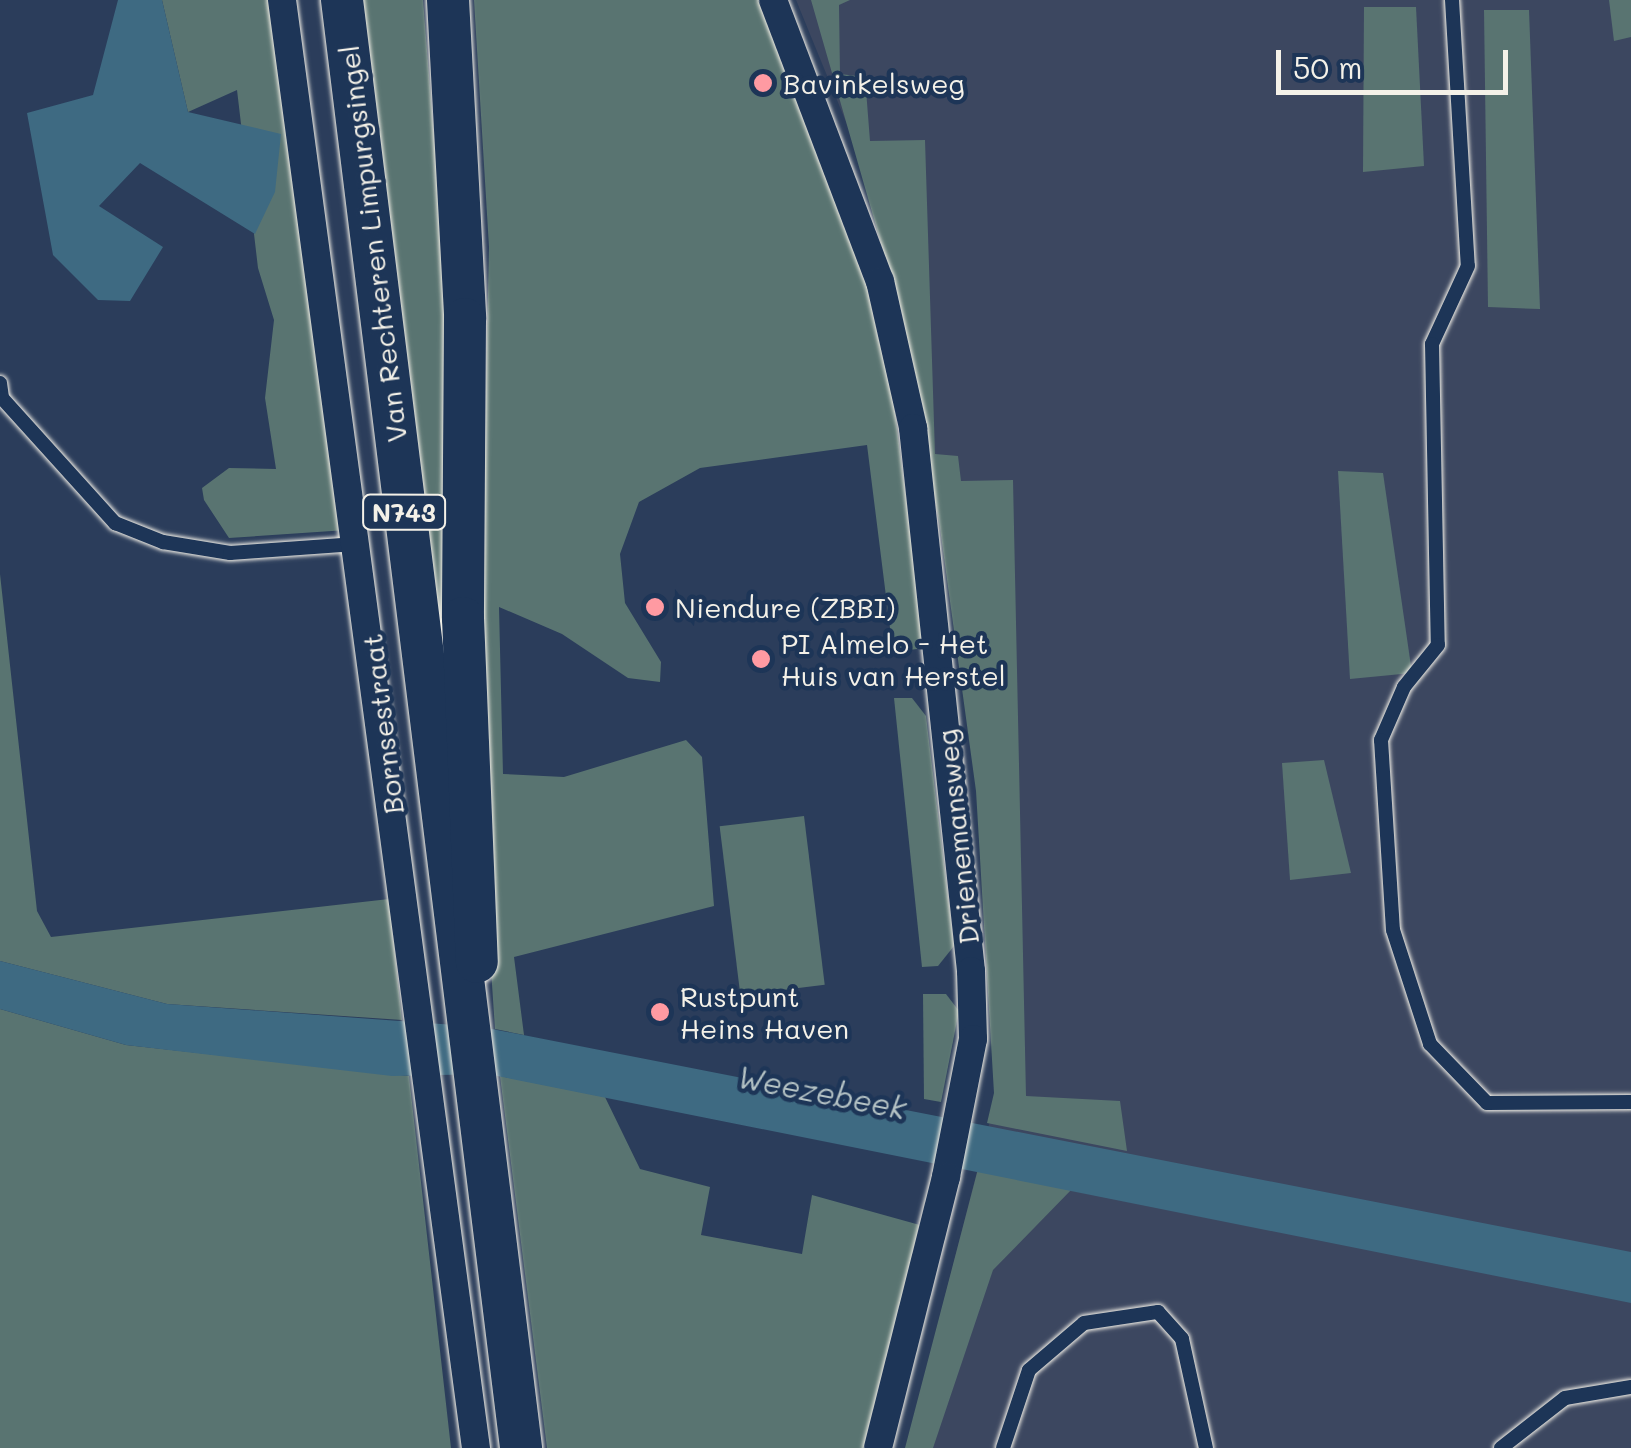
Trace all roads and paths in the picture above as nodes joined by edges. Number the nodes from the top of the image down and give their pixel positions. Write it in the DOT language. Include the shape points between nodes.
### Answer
graph roads {
  1 [pos="282,0"];
  2 [pos="342,0"];
  3 [pos="448,0"];
  4 [pos="773,0"];
  5 [pos="1452,0"];
  6 [pos="0,383"];
  7 [pos="361,543"];
  8 [pos="474,1022"];
  9 [pos="1631,1102"];
  10 [pos="1631,1387"];
  11 [pos="476,1448"];
  12 [pos="521,1448"];
  13 [pos="878,1448"];
  14 [pos="1003,1448"];
  15 [pos="1206,1448"];
  16 [pos="1501,1448"];
  1 -- 7 [label="street, Bornsestraat"];
  2 -- 8 [label="main road, Van Rechteren Limpurgsingel / N743" via="436,805"];
  3 -- 8 [label="main road, Van Rechteren Limpurgsingel / N743" via="466,320 463,618 480,895"];
  4 -- 13 [label="street, Drienemansweg" via="880,281 913,428 971,971 973,1039 946,1178"];
  5 -- 9 [label="lane" via="1468,266 1432,344 1438,645 1404,686 1381,740 1393,930 1430,1044 1487,1102"];
  6 -- 7 [label="lane" via="2,398 115,522 163,542 230,552"];
  7 -- 11 [label="street, Bornsestraat" via="416,1019"];
  8 -- 12 [label="main road, Van Rechteren Limpurgsingel / N743"];
  10 -- 16 [label="lane" via="1565,1398"];
  14 -- 15 [label="lane" via="1029,1370 1084,1322 1158,1312 1182,1339"];
}
